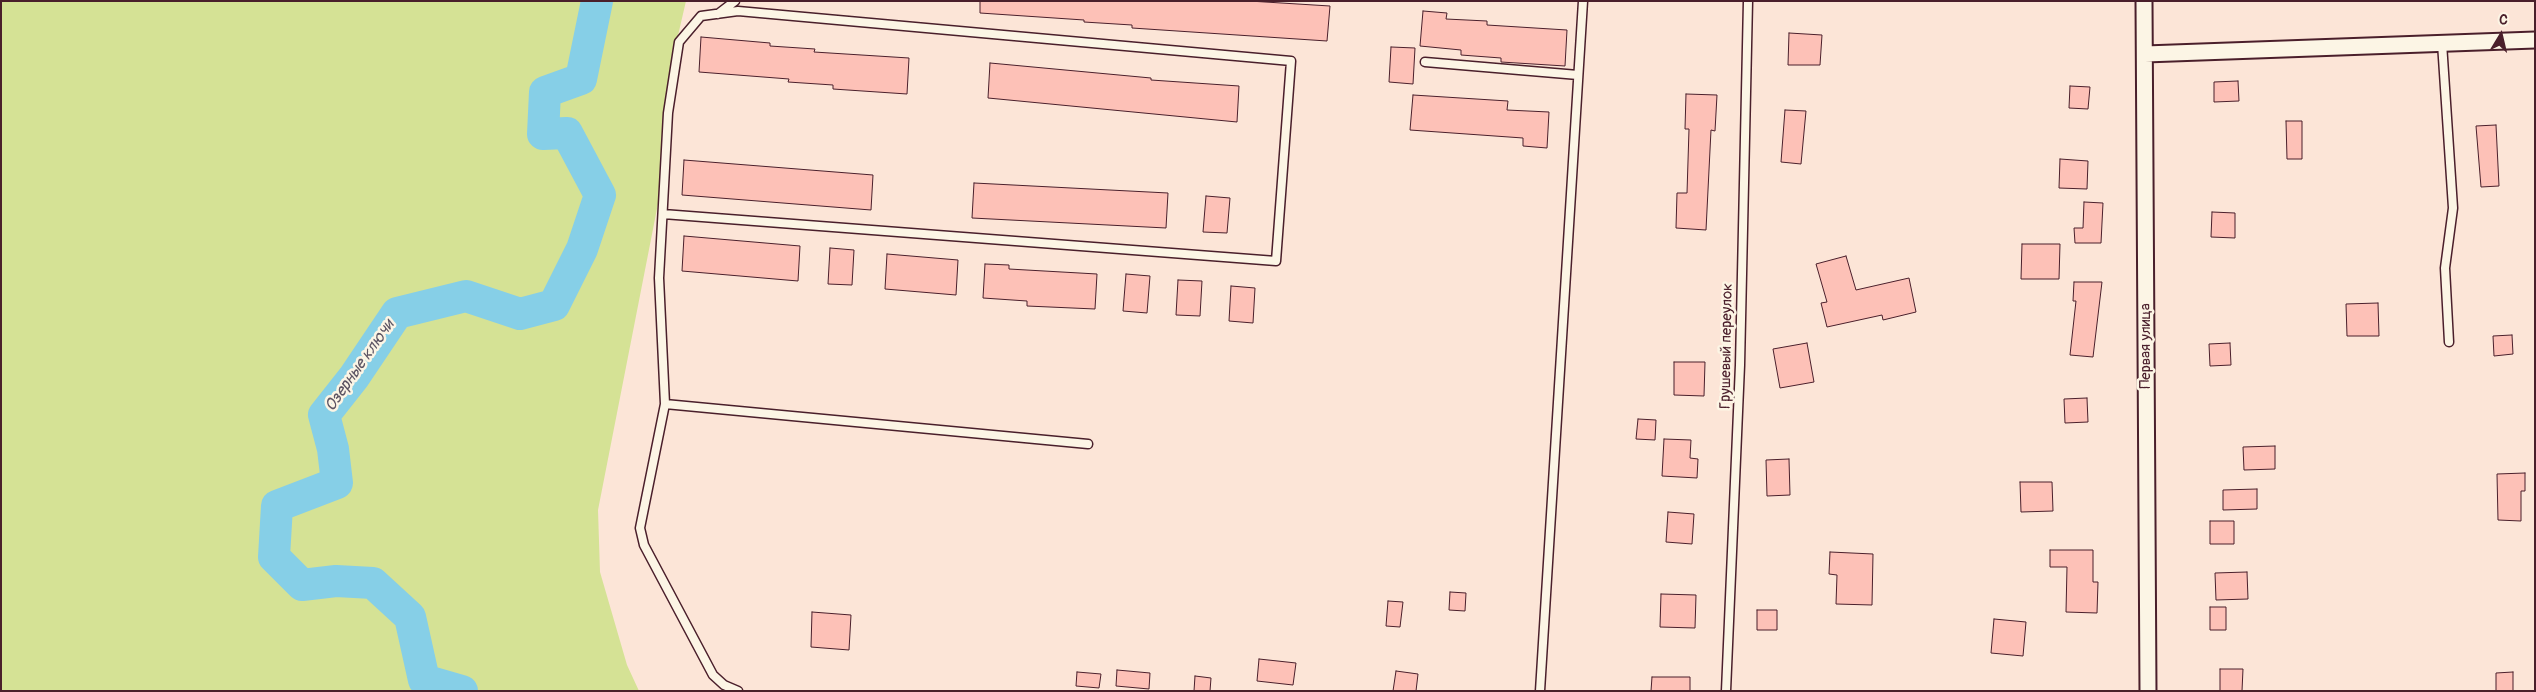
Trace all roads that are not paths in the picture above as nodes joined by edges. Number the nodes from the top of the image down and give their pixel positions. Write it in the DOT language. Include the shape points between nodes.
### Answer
graph roads {
  1 [pos="734,1"];
  2 [pos="1583,1"];
  3 [pos="1748,1"];
  4 [pos="2144,1"];
  5 [pos="718,14"];
  6 [pos="2535,40"];
  7 [pos="2442,43"];
  8 [pos="2144,54"];
  9 [pos="1425,62"];
  10 [pos="1578,75"];
  11 [pos="663,214"];
  12 [pos="2449,342"];
  13 [pos="665,404"];
  14 [pos="1088,444"];
  15 [pos="738,691"];
  16 [pos="1540,691"];
  17 [pos="1726,691"];
  18 [pos="2148,691"];
  1 -- 5 [label="lane"];
  2 -- 10 [label="lane"];
  3 -- 17 [label="lane, Грушевый переулок" via="1740,365"];
  4 -- 8 [label="street, Первая улица"];
  5 -- 11 [label="lane" via="702,16 679,42 668,113"];
  5 -- 11 [label="lane" via="738,12 1291,61 1276,261"];
  6 -- 7 [label="street"];
  7 -- 8 [label="street"];
  7 -- 12 [label="lane" via="2453,208 2445,268"];
  8 -- 18 [label="street, Первая улица"];
  9 -- 10 [label="lane"];
  10 -- 16 [label="lane"];
  11 -- 13 [label="lane" via="659,278"];
  13 -- 14 [label="lane"];
  13 -- 15 [label="lane" via="640,528 644,545 713,676"];
}
